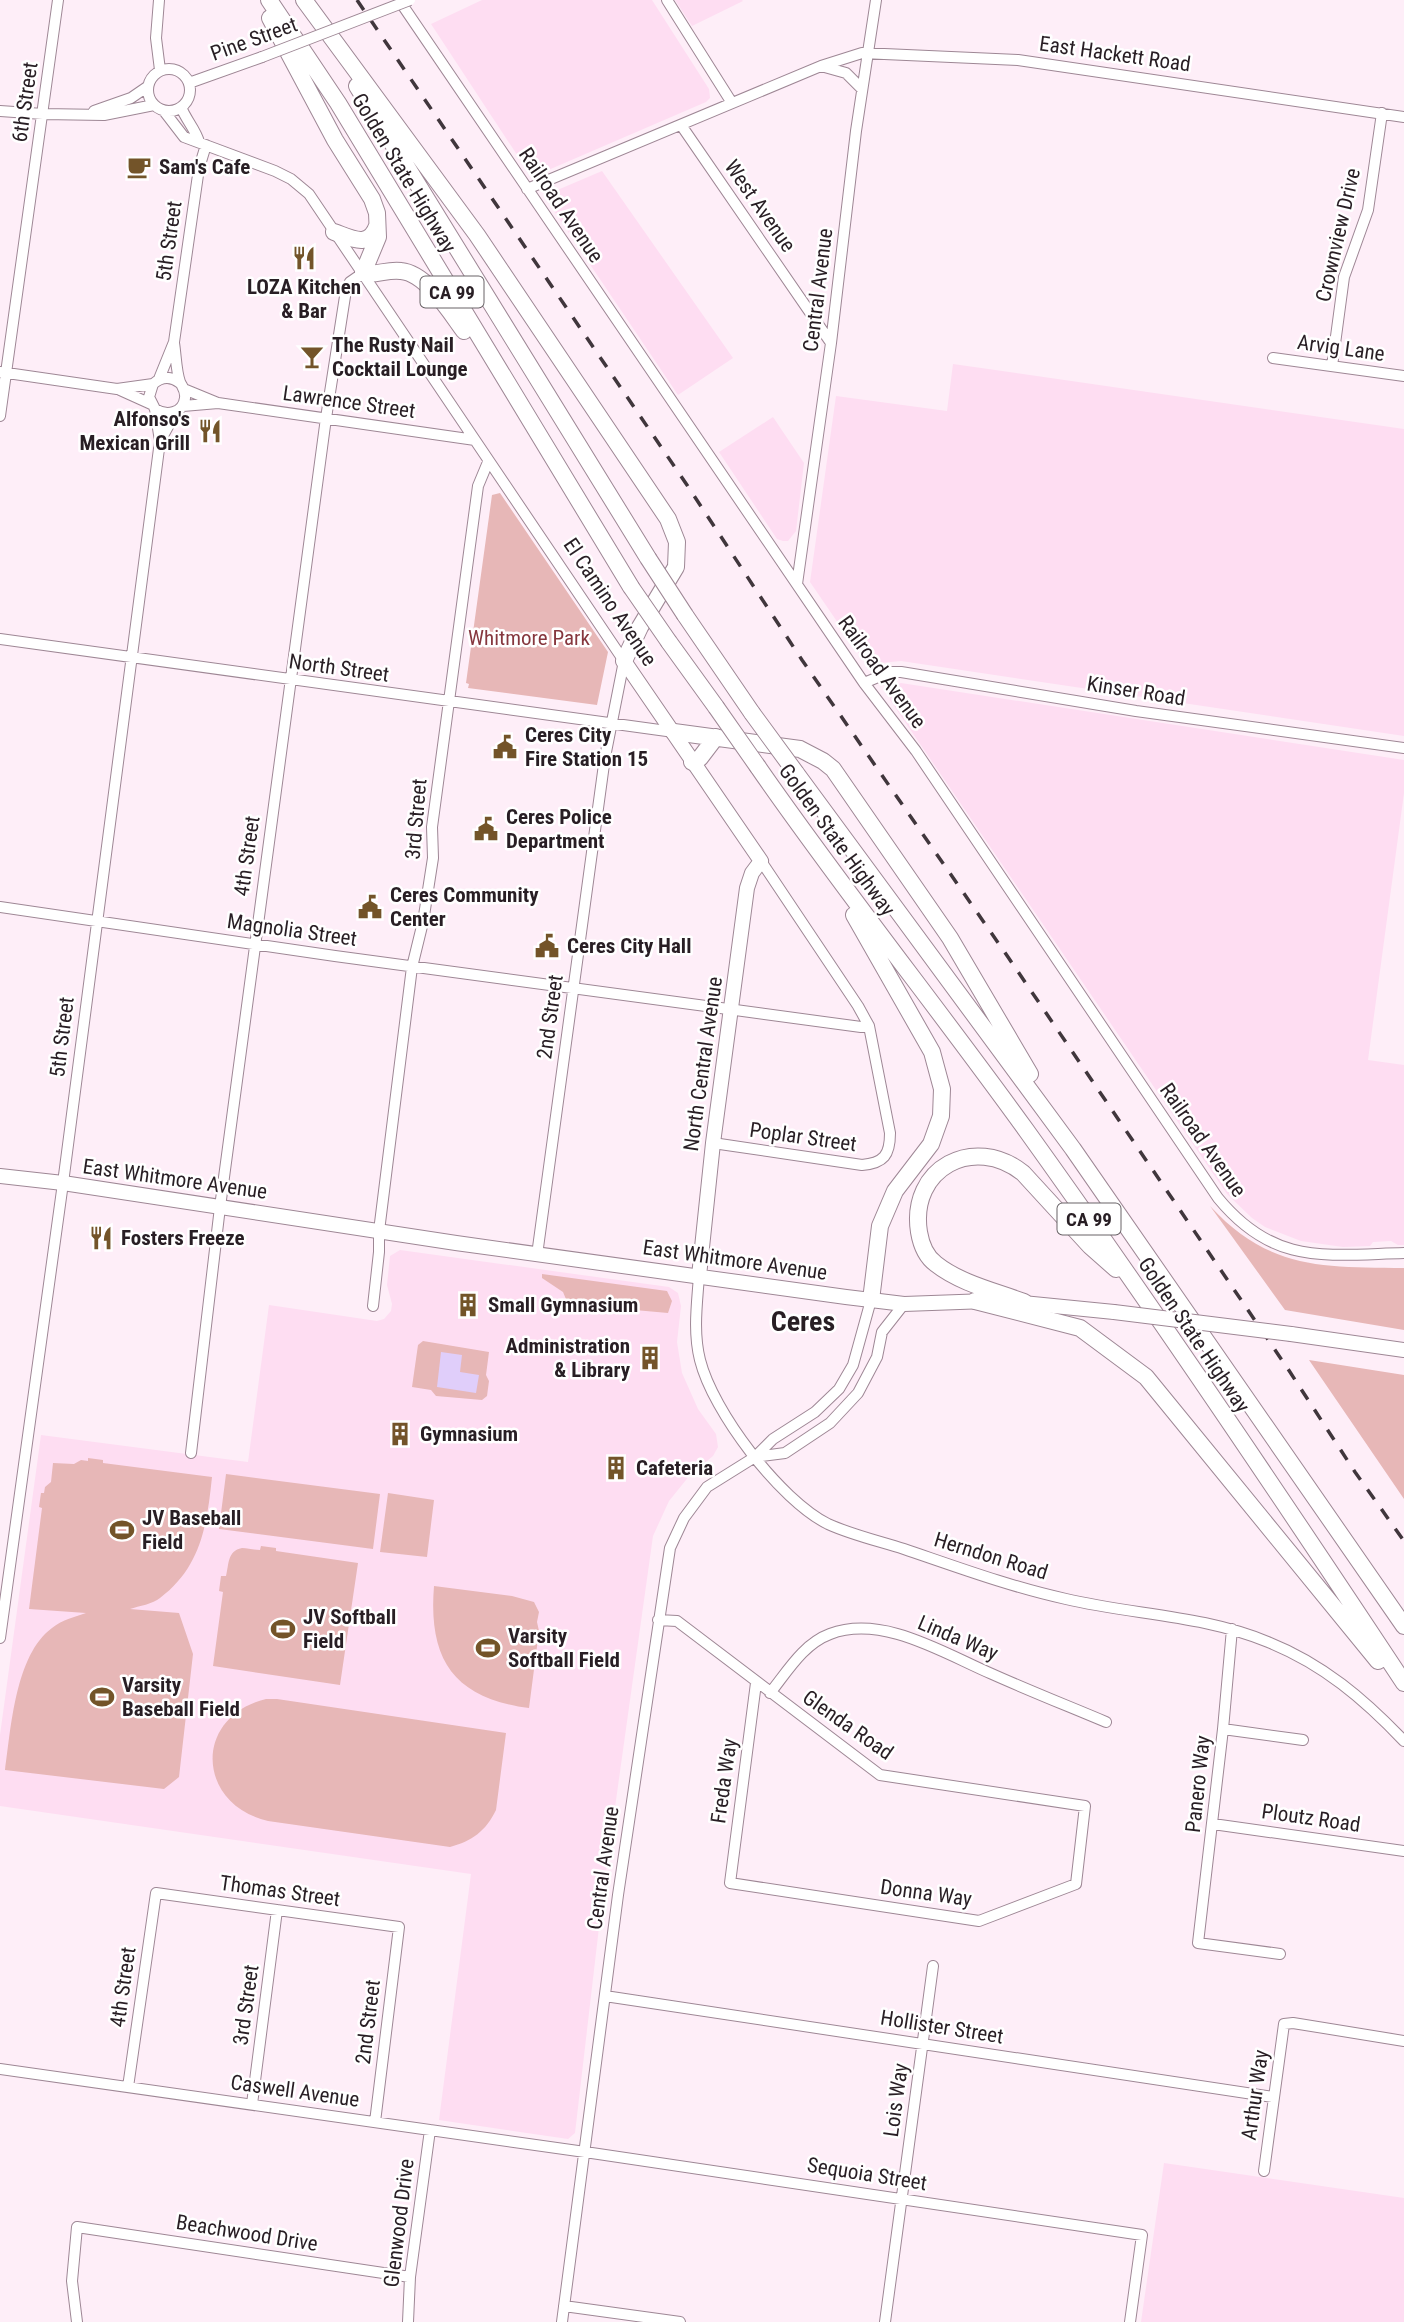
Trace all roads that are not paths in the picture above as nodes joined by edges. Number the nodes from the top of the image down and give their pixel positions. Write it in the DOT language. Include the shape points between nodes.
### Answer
graph roads {
  1 [pos="58,0"];
  2 [pos="159,0"];
  3 [pos="261,0"];
  4 [pos="269,0"];
  5 [pos="304,0"];
  6 [pos="399,0"];
  7 [pos="411,0"];
  8 [pos="667,0"];
  9 [pos="876,0"];
  10 [pos="868,53"];
  11 [pos="821,66"];
  12 [pos="160,70"];
  13 [pos="188,83"];
  14 [pos="148,87"];
  15 [pos="862,89"];
  16 [pos="732,103"];
  17 [pos="181,107"];
  18 [pos="159,108"];
  19 [pos="0,111"];
  20 [pos="1382,113"];
  21 [pos="43,114"];
  22 [pos="89,114"];
  23 [pos="1404,117"];
  24 [pos="681,125"];
  25 [pos="202,144"];
  26 [pos="527,189"];
  27 [pos="378,224"];
  28 [pos="334,232"];
  29 [pos="362,274"];
  30 [pos="174,342"];
  31 [pos="831,342"];
  32 [pos="1273,358"];
  33 [pos="1332,366"];
  34 [pos="3,373"];
  35 [pos="1404,376"];
  36 [pos="156,382"];
  37 [pos="182,386"];
  38 [pos="117,388"];
  39 [pos="218,403"];
  40 [pos="520,404"];
  41 [pos="153,407"];
  42 [pos="179,409"];
  43 [pos="0,416"];
  44 [pos="326,418"];
  45 [pos="475,440"];
  46 [pos="160,442"];
  47 [pos="488,462"];
  48 [pos="797,584"];
  49 [pos="0,639"];
  50 [pos="131,657"];
  51 [pos="624,661"];
  52 [pos="290,681"];
  53 [pos="864,683"];
  54 [pos="448,702"];
  55 [pos="611,724"];
  56 [pos="674,732"];
  57 [pos="716,737"];
  58 [pos="1404,748"];
  59 [pos="692,762"];
  60 [pos="821,858"];
  61 [pos="761,861"];
  62 [pos="0,907"];
  63 [pos="97,920"];
  64 [pos="255,945"];
  65 [pos="412,967"];
  66 [pos="573,989"];
  67 [pos="731,1010"];
  68 [pos="869,1026"];
  69 [pos="713,1143"];
  70 [pos="1073,1149"];
  71 [pos="885,1156"];
  72 [pos="0,1176"];
  73 [pos="64,1183"];
  74 [pos="220,1207"];
  75 [pos="379,1231"];
  76 [pos="1404,1253"];
  77 [pos="537,1255"];
  78 [pos="699,1276"];
  79 [pos="1133,1283"];
  80 [pos="871,1300"];
  81 [pos="975,1301"];
  82 [pos="1024,1302"];
  83 [pos="904,1304"];
  84 [pos="373,1306"];
  85 [pos="1404,1350"];
  86 [pos="191,1453"];
  87 [pos="755,1457"];
  88 [pos="658,1620"];
  89 [pos="1404,1626"];
  90 [pos="1232,1629"];
  91 [pos="0,1637"];
  92 [pos="1404,1683"];
  93 [pos="756,1684"];
  94 [pos="1404,1692"];
  95 [pos="770,1693"];
  96 [pos="1106,1722"];
  97 [pos="1223,1729"];
  98 [pos="1303,1740"];
  99 [pos="1404,1741"];
  100 [pos="1085,1806"];
  101 [pos="1213,1824"];
  102 [pos="1404,1851"];
  103 [pos="730,1884"];
  104 [pos="156,1893"];
  105 [pos="277,1910"];
  106 [pos="399,1927"];
  107 [pos="1280,1954"];
  108 [pos="933,1966"];
  109 [pos="605,1996"];
  110 [pos="1404,2041"];
  111 [pos="923,2043"];
  112 [pos="0,2069"];
  113 [pos="128,2087"];
  114 [pos="1273,2097"];
  115 [pos="252,2104"];
  116 [pos="375,2122"];
  117 [pos="430,2130"];
  118 [pos="585,2151"];
  119 [pos="1264,2171"];
  120 [pos="902,2198"];
  121 [pos="410,2277"];
  122 [pos="564,2306"];
  123 [pos="78,2322"];
  124 [pos="408,2322"];
  125 [pos="562,2322"];
  126 [pos="680,2322"];
  127 [pos="886,2322"];
  128 [pos="1130,2322"];
  1 -- 21 [label="street, 6th Street"];
  2 -- 12 [label="street" via="156,38"];
  3 -- 27 [label="highway" via="335,140 372,199"];
  4 -- 40 [label="highway, Golden State Highway / CA 99" via="338,103"];
  5 -- 51 [label="highway" via="499,265 668,519 677,542 676,567"];
  5 -- 70 [label="highway, Golden State Highway / CA 99, bridge" via="685,615"];
  6 -- 26 [label="street, Railroad Avenue"];
  7 -- 13 [label="street, Pine Street, bridge"];
  8 -- 16 [label="street"];
  9 -- 10 [label="street, Central Avenue"];
  10 -- 11 [label="street, East Hackett Road"];
  10 -- 15 [label="street, Central Avenue"];
  10 -- 20 [label="street, East Hackett Road" via="1035,62"];
  11 -- 15 [label="street" via="846,73"];
  11 -- 16 [label="street, East Hackett Road"];
  12 -- 13 [label="street" via="181,72"];
  12 -- 14 [label="street"];
  13 -- 17 [label="street" via="188,98"];
  14 -- 18 [label="street" via="148,97"];
  14 -- 22 [label="street"];
  15 -- 31 [label="street, Central Avenue"];
  16 -- 24 [label="street, East Hackett Road"];
  17 -- 18 [label="street" via="172,111"];
  17 -- 25 [label="street"];
  18 -- 22 [label="street"];
  18 -- 25 [label="street, El Camino Avenue" via="184,137"];
  19 -- 21 [label="street"];
  20 -- 23 [label="street, East Hackett Road"];
  20 -- 33 [label="street, Crownview Drive" via="1366,219 1344,277"];
  21 -- 22 [label="street"];
  21 -- 34 [label="street, 6th Street"];
  24 -- 26 [label="street, East Hackett Road"];
  24 -- 31 [label="street, West Avenue"];
  25 -- 28 [label="street, El Camino Avenue" via="291,179 309,194"];
  25 -- 30 [label="street, 5th Street"];
  26 -- 48 [label="street, Railroad Avenue"];
  27 -- 28 [label="highway" via="371,238 363,241"];
  27 -- 29 [label="highway" via="376,244"];
  28 -- 29 [label="street, El Camino Avenue"];
  29 -- 40 [label="highway" via="402,271 424,282"];
  29 -- 44 [label="street, 4th Street" via="346,290"];
  29 -- 45 [label="street, El Camino Avenue"];
  30 -- 36 [label="street, 5th Street"];
  30 -- 37 [label="street, 5th Street"];
  31 -- 48 [label="street, Central Avenue"];
  32 -- 33 [label="street, Arvig Lane"];
  33 -- 35 [label="street, Arvig Lane"];
  34 -- 38 [label="street"];
  34 -- 43 [label="street, 6th Street"];
  36 -- 37 [label="street" via="169,377"];
  36 -- 38 [label="street"];
  36 -- 41 [label="street" via="149,397"];
  37 -- 39 [label="street, Lawrence Street"];
  37 -- 42 [label="street" via="186,396"];
  38 -- 41 [label="street"];
  39 -- 42 [label="street, Lawrence Street"];
  39 -- 44 [label="street, Lawrence Street"];
  40 -- 60 [label="highway, Golden State Highway / CA 99, bridge" via="631,587"];
  41 -- 42 [label="street" via="169,414"];
  41 -- 46 [label="street, 5th Street"];
  42 -- 46 [label="street, 5th Street"];
  44 -- 45 [label="street, Lawrence Street"];
  44 -- 52 [label="street, 4th Street"];
  45 -- 47 [label="street, El Camino Avenue"];
  46 -- 50 [label="street, 5th Street"];
  47 -- 51 [label="street, El Camino Avenue"];
  47 -- 54 [label="street, 3rd Street" via="478,486"];
  48 -- 53 [label="street, Railroad Avenue"];
  49 -- 50 [label="street, North Street"];
  50 -- 52 [label="street, North Street"];
  50 -- 63 [label="street, 5th Street"];
  51 -- 55 [label="street, 2nd Street"];
  51 -- 56 [label="main road, El Camino Avenue"];
  52 -- 54 [label="street, North Street"];
  52 -- 64 [label="street, 4th Street"];
  53 -- 58 [label="street, Kinser Road" via="901,672"];
  53 -- 76 [label="street, Railroad Avenue" via="916,751 1232,1214 1267,1240 1306,1254"];
  54 -- 55 [label="street, North Street"];
  54 -- 65 [label="street, 3rd Street" via="432,827 433,858"];
  55 -- 56 [label="street, North Street"];
  55 -- 66 [label="street, 2nd Street"];
  56 -- 57 [label="highway"];
  56 -- 59 [label="main road, El Camino Avenue"];
  57 -- 59 [label="highway"];
  57 -- 70 [label="highway" via="800,749 833,769 950,938"];
  59 -- 61 [label="main road, El Camino Avenue"];
  60 -- 79 [label="highway, Golden State Highway / CA 99" via="1024,1128"];
  60 -- 80 [label="highway" via="932,1052 942,1089 941,1116 931,1144 895,1191 880,1226"];
  61 -- 67 [label="main road, North Central Avenue" via="747,888"];
  61 -- 68 [label="street, El Camino Avenue"];
  62 -- 63 [label="street, Magnolia Street"];
  63 -- 64 [label="street, Magnolia Street"];
  63 -- 73 [label="street, 5th Street"];
  64 -- 65 [label="street, Magnolia Street"];
  64 -- 74 [label="street, 4th Street"];
  65 -- 66 [label="street, Magnolia Street"];
  65 -- 75 [label="street, 3rd Street"];
  66 -- 67 [label="street, Magnolia Street"];
  66 -- 77 [label="street, 2nd Street"];
  67 -- 68 [label="street, Magnolia Street"];
  67 -- 69 [label="main road, North Central Avenue"];
  68 -- 71 [label="street, El Camino Avenue" via="890,1133"];
  69 -- 71 [label="street, Poplar Street" via="862,1165"];
  69 -- 78 [label="main road, North Central Avenue"];
  70 -- 89 [label="highway, Golden State Highway / CA 99"];
  72 -- 73 [label="main road, East Whitmore Avenue"];
  73 -- 74 [label="main road, East Whitmore Avenue"];
  73 -- 91 [label="street, 5th Street"];
  74 -- 75 [label="main road, East Whitmore Avenue"];
  74 -- 86 [label="street, 4th Street"];
  75 -- 77 [label="main road, East Whitmore Avenue"];
  75 -- 84 [label="street, 3rd Street"];
  77 -- 78 [label="main road, East Whitmore Avenue"];
  78 -- 80 [label="main road, East Whitmore Avenue"];
  78 -- 87 [label="street, Herndon Road" via="696,1322 700,1361 725,1416"];
  79 -- 82 [label="highway" via="1090,1246 1013,1165 988,1156 949,1163 926,1185 919,1202 916,1215 925,1253 950,1273"];
  79 -- 92 [label="highway, Golden State Highway / CA 99"];
  80 -- 83 [label="main road, East Whitmore Avenue"];
  80 -- 87 [label="street" via="853,1365 839,1390"];
  81 -- 82 [label="main road, East Whitmore Avenue"];
  81 -- 83 [label="main road, East Whitmore Avenue"];
  81 -- 94 [label="highway" via="1080,1328 1146,1377"];
  82 -- 85 [label="main road, East Whitmore Avenue, bridge"];
  83 -- 87 [label="street" via="882,1332 877,1357 858,1392 830,1423 785,1453"];
  87 -- 88 [label="street, Central Avenue" via="707,1487 684,1518 670,1548"];
  87 -- 90 [label="street, Herndon Road" via="790,1497 828,1524 1067,1600"];
  88 -- 93 [label="street, Glenda Road" via="677,1621"];
  88 -- 109 [label="street, Central Avenue"];
  90 -- 97 [label="street, Panero Way"];
  90 -- 99 [label="street, Herndon Road" via="1295,1654 1333,1676"];
  93 -- 95 [label="street, Glenda Road"];
  93 -- 103 [label="street, Freda Way"];
  95 -- 96 [label="street, Linda Way" via="818,1639 843,1630 867,1630 915,1638"];
  95 -- 100 [label="street, Glenda Road" via="880,1775"];
  97 -- 98 [label="street"];
  97 -- 101 [label="street, Panero Way"];
  100 -- 103 [label="street, Donna Way" via="1076,1884 979,1921"];
  101 -- 102 [label="street, Ploutz Road"];
  101 -- 107 [label="street, Panero Way" via="1198,1943"];
  104 -- 105 [label="street, Thomas Street"];
  104 -- 113 [label="street, 4th Street"];
  105 -- 106 [label="street, Thomas Street"];
  105 -- 115 [label="street, 3rd Street"];
  106 -- 116 [label="street, 2nd Street"];
  108 -- 111 [label="street, Lois Way"];
  109 -- 111 [label="street, Hollister Street"];
  109 -- 118 [label="street, Central Avenue"];
  110 -- 114 [label="street, Arthur Way" via="1284,2024"];
  111 -- 114 [label="street, Hollister Street"];
  111 -- 120 [label="street, Lois Way"];
  112 -- 113 [label="street, Caswell Avenue"];
  113 -- 115 [label="street, Caswell Avenue"];
  114 -- 119 [label="street, Arthur Way"];
  115 -- 116 [label="street, Caswell Avenue"];
  116 -- 117 [label="street, Caswell Avenue"];
  117 -- 118 [label="street, Caswell Avenue"];
  117 -- 121 [label="street, Glenwood Drive"];
  118 -- 120 [label="street, Sequoia Street"];
  118 -- 122 [label="street, Central Avenue"];
  120 -- 127 [label="street, Lois Way"];
  120 -- 128 [label="street, Sequoia Street" via="1142,2235"];
  121 -- 123 [label="street, Beachwood Drive" via="77,2227 72,2281"];
  121 -- 124 [label="street, Glenwood Drive"];
  122 -- 125 [label="street, Central Avenue"];
  122 -- 126 [label="street"];
}
